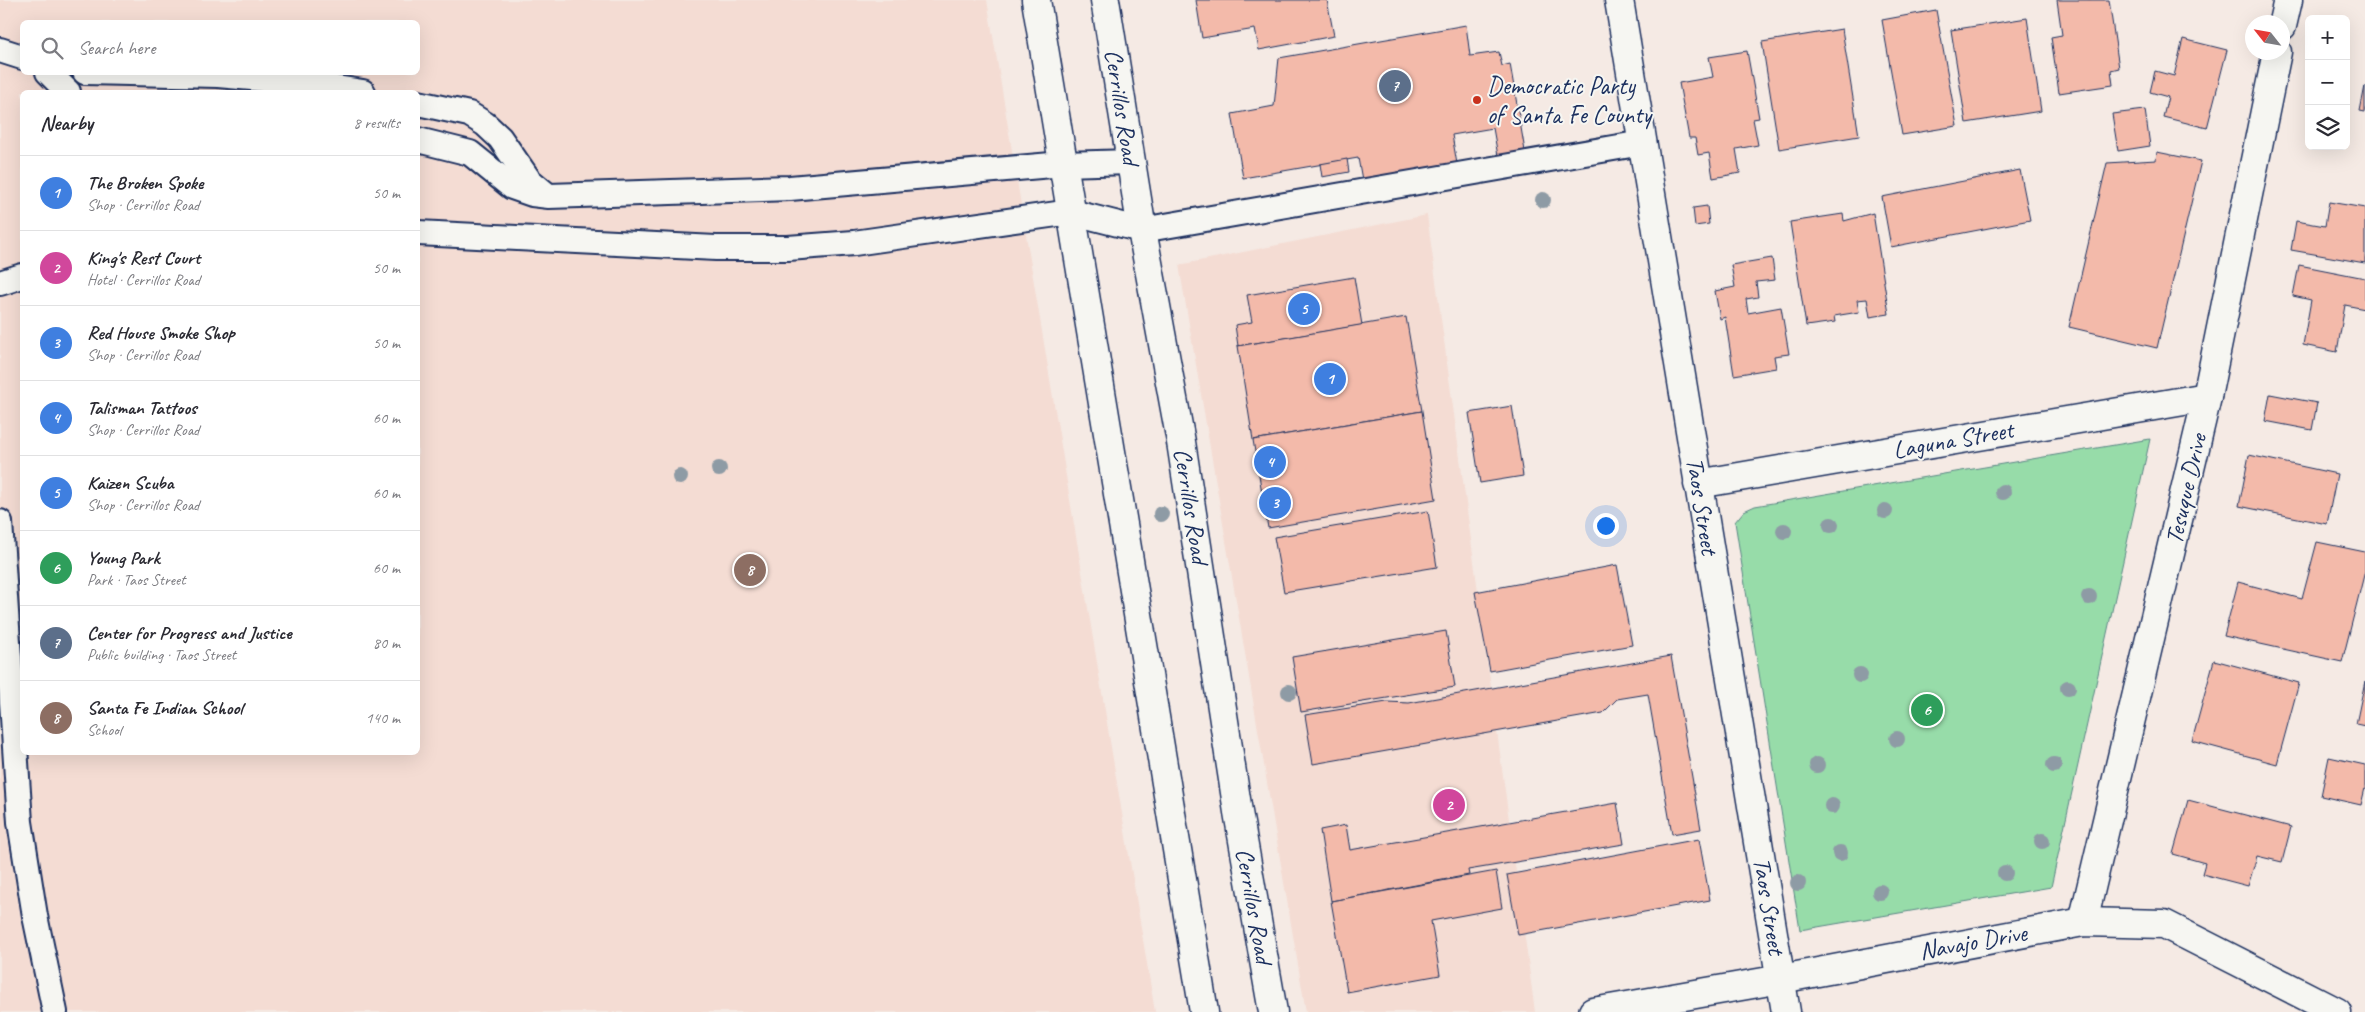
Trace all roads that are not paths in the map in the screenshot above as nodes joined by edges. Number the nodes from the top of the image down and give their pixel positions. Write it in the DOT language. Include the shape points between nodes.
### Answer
graph roads {
  1 [pos="1036,0"];
  2 [pos="1105,0"];
  3 [pos="1619,0"];
  4 [pos="2288,0"];
  5 [pos="2285,15"];
  6 [pos="0,50"];
  7 [pos="20,57"];
  8 [pos="2275,60"];
  9 [pos="51,75"];
  10 [pos="218,75"];
  11 [pos="66,90"];
  12 [pos="350,90"];
  13 [pos="420,102"];
  14 [pos="420,140"];
  15 [pos="1642,143"];
  16 [pos="1131,162"];
  17 [pos="1063,164"];
  18 [pos="548,196"];
  19 [pos="1071,212"];
  20 [pos="1142,230"];
  21 [pos="420,233"];
  22 [pos="20,277"];
  23 [pos="0,283"];
  24 [pos="2207,397"];
  25 [pos="1698,484"];
  26 [pos="0,522"];
  27 [pos="2083,922"];
  28 [pos="1781,979"];
  29 [pos="56,1012"];
  30 [pos="1204,1012"];
  31 [pos="1273,1012"];
  32 [pos="1593,1012"];
  33 [pos="1786,1012"];
  34 [pos="2336,1012"];
  1 -- 17 [label="street"];
  2 -- 16 [label="street, Cerrillos Road"];
  3 -- 15 [label="street, Taos Street"];
  4 -- 5 [label="street"];
  6 -- 7 [label="lane"];
  8 -- 24 [label="street, Tesuque Drive"];
  9 -- 11 [label="lane"];
  10 -- 12 [label="lane"];
  13 -- 18 [label="lane" via="469,114 485,124 500,138 529,180"];
  14 -- 18 [label="lane" via="470,153 512,187"];
  15 -- 20 [label="lane"];
  15 -- 25 [label="street, Taos Street"];
  16 -- 17 [label="lane"];
  16 -- 20 [label="street, Cerrillos Road"];
  17 -- 18 [label="lane" via="790,188"];
  17 -- 19 [label="street"];
  19 -- 20 [label="lane"];
  19 -- 21 [label="lane" via="854,243 788,248 716,248"];
  19 -- 30 [label="street"];
  20 -- 31 [label="street, Cerrillos Road" via="1181,442 1238,812"];
  22 -- 23 [label="lane"];
  24 -- 25 [label="street, Laguna Street"];
  24 -- 27 [label="street, Tesuque Drive"];
  25 -- 28 [label="street, Taos Street"];
  26 -- 29 [label="lane" via="20,822 35,916"];
  27 -- 28 [label="street, Navajo Drive"];
  27 -- 34 [label="street, Navajo Drive" via="2164,924"];
  28 -- 32 [label="street, Navajo Drive"];
  28 -- 33 [label="street, Taos Street"];
}
